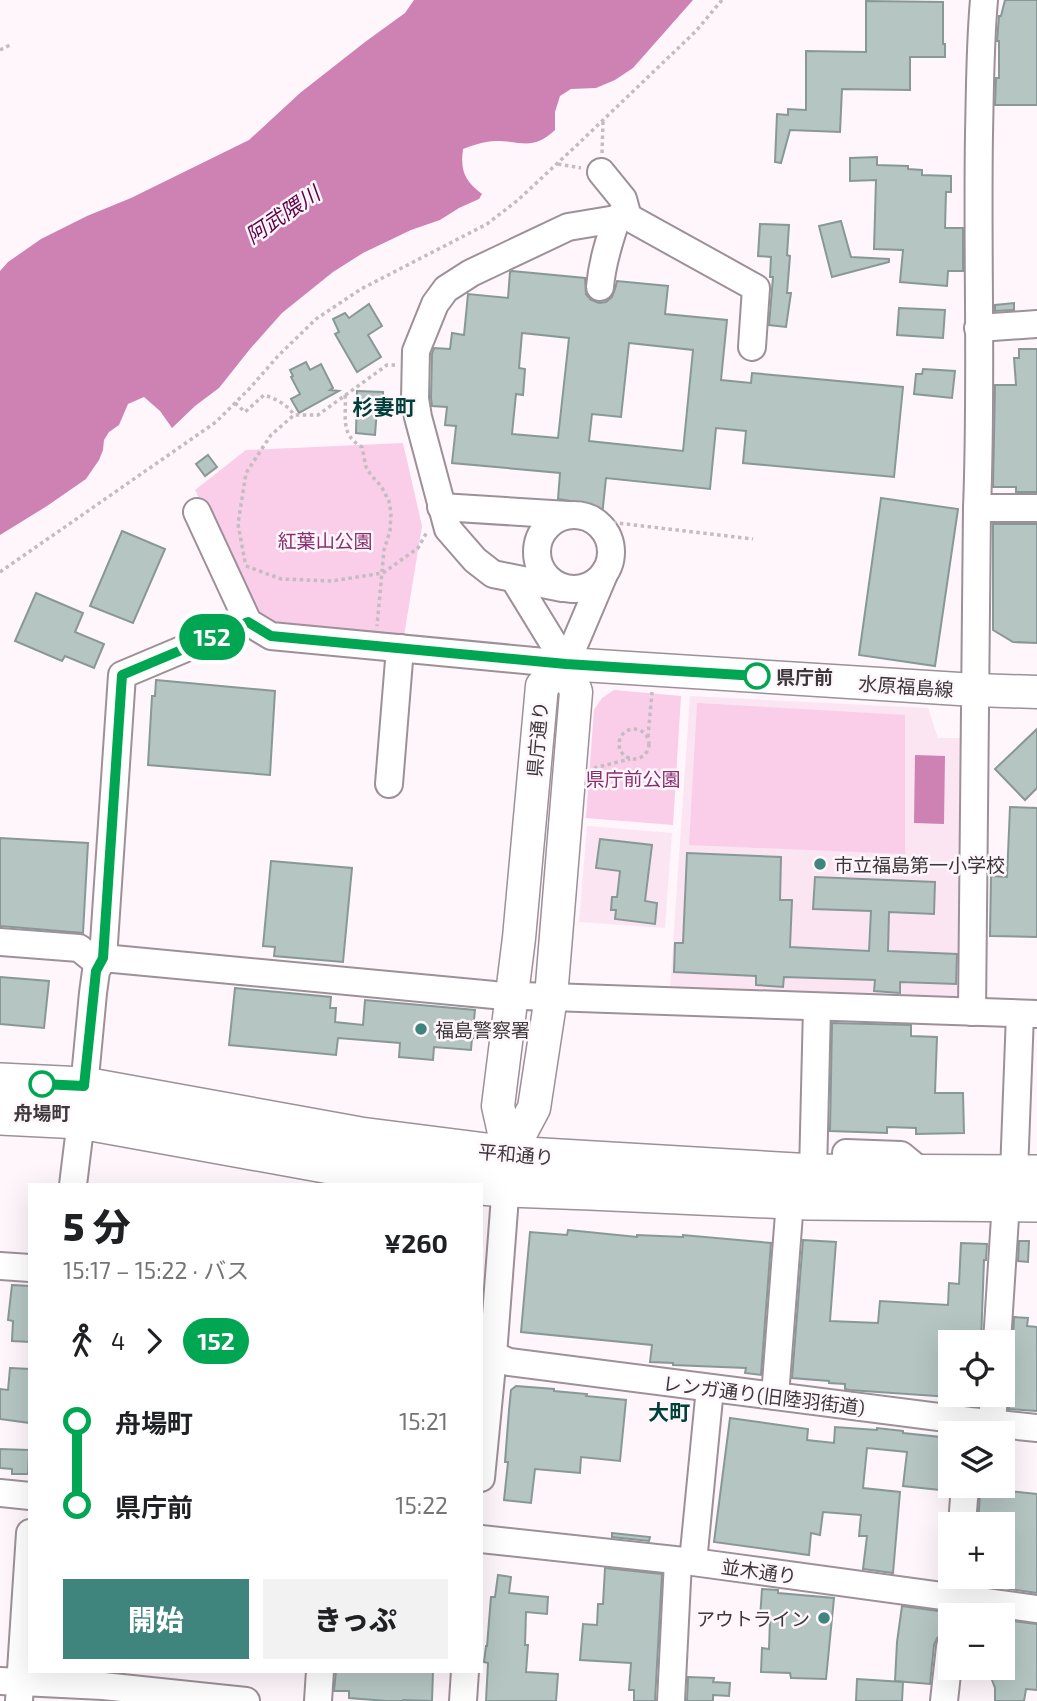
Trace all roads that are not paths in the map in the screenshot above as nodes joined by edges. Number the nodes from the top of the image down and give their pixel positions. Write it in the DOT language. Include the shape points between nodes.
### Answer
graph roads {
  1 [pos="984,0"];
  2 [pos="601,172"];
  3 [pos="623,218"];
  4 [pos="600,287"];
  5 [pos="1037,324"];
  6 [pos="978,328"];
  7 [pos="752,347"];
  8 [pos="441,507"];
  9 [pos="977,508"];
  10 [pos="1037,508"];
  11 [pos="197,512"];
  12 [pos="580,518"];
  13 [pos="605,572"];
  14 [pos="514,579"];
  15 [pos="562,588"];
  16 [pos="248,622"];
  17 [pos="387,647"];
  18 [pos="566,664"];
  19 [pos="975,690"];
  20 [pos="1037,692"];
  21 [pos="389,784"];
  22 [pos="0,942"];
  23 [pos="101,961"];
  24 [pos="512,996"];
  25 [pos="551,997"];
  26 [pos="817,1007"];
  27 [pos="972,1012"];
  28 [pos="1028,1014"];
  29 [pos="0,1082"];
  30 [pos="83,1103"];
  31 [pos="0,1116"];
  32 [pos="846,1153"];
  33 [pos="492,1178"];
  34 [pos="73,1183"];
  35 [pos="801,1187"];
  36 [pos="923,1188"];
  37 [pos="1023,1188"];
  38 [pos="842,1216"];
  39 [pos="0,1266"];
  40 [pos="28,1268"];
  41 [pos="999,1330"];
  42 [pos="487,1352"];
  43 [pos="710,1388"];
  44 [pos="775,1396"];
  45 [pos="943,1421"];
  46 [pos="1015,1427"];
  47 [pos="1037,1428"];
  48 [pos="483,1436"];
  49 [pos="0,1493"];
  50 [pos="28,1496"];
  51 [pos="483,1539"];
  52 [pos="28,1551"];
  53 [pos="685,1562"];
  54 [pos="956,1597"];
  55 [pos="1037,1609"];
  56 [pos="320,1673"];
  57 [pos="465,1673"];
  58 [pos="946,1680"];
  59 [pos="13,1688"];
  60 [pos="235,1701"];
  61 [pos="246,1701"];
  62 [pos="318,1701"];
  63 [pos="463,1701"];
  64 [pos="671,1701"];
  65 [pos="944,1701"];
  1 -- 6 [label="street" via="979,119 986,167 986,257"];
  2 -- 3 [label="street" via="623,200"];
  3 -- 4 [label="street" via="607,247"];
  3 -- 7 [label="street" via="756,288"];
  3 -- 8 [label="street" via="568,227 471,273 446,289 435,304 415,351 415,399"];
  5 -- 6 [label="street"];
  6 -- 9 [label="street"];
  8 -- 12 [label="street"];
  8 -- 14 [label="street" via="448,529 475,560 493,574"];
  9 -- 10 [label="street"];
  9 -- 19 [label="street"];
  11 -- 16 [label="street"];
  12 -- 13 [label="street" via="601,527 608,537 610,561"];
  12 -- 15 [label="street" via="556,519 536,549 542,573"];
  13 -- 15 [label="street" via="587,587"];
  13 -- 18 [label="street"];
  14 -- 15 [label="street"];
  14 -- 18 [label="street"];
  16 -- 17 [label="street" via="271,636"];
  16 -- 23 [label="street" via="122,675"];
  17 -- 18 [label="street"];
  17 -- 21 [label="street"];
  18 -- 19 [label="main road, 水原福島線"];
  18 -- 24 [label="main road, 県庁通り" via="542,686"];
  18 -- 25 [label="main road, 県庁通り" via="576,692"];
  19 -- 20 [label="main road, 水原福島線"];
  19 -- 27 [label="street"];
  22 -- 23 [label="street" via="79,948"];
  23 -- 24 [label="street"];
  23 -- 30 [label="street" via="93,993"];
  24 -- 25 [label="street"];
  24 -- 33 [label="main road, 県庁通り"];
  25 -- 26 [label="street"];
  25 -- 33 [label="main road, 県庁通り" via="534,1108"];
  26 -- 27 [label="street"];
  26 -- 35 [label="street"];
  27 -- 28 [label="street"];
  28 -- 37 [label="street"];
  29 -- 30 [label="highway, 平和通り"];
  30 -- 31 [label="highway, 平和通り"];
  30 -- 33 [label="highway, 平和通り" via="360,1136"];
  30 -- 34 [label="street"];
  32 -- 36 [label="street" via="901,1155"];
  33 -- 35 [label="highway, 平和通り"];
  33 -- 42 [label="street, 県庁通り"];
  35 -- 36 [label="highway, 平和通り"];
  35 -- 44 [label="street"];
  36 -- 37 [label="highway, 平和通り"];
  36 -- 38 [label="street" via="889,1217"];
  37 -- 41 [label="street"];
  39 -- 40 [label="street"];
  42 -- 43 [label="street, レンガ通り(旧陸羽街道)" via="509,1362"];
  42 -- 48 [label="street, 県庁通り"];
  43 -- 44 [label="street, レンガ通り(旧陸羽街道)"];
  43 -- 53 [label="street"];
  44 -- 45 [label="street, レンガ通り(旧陸羽街道)"];
  46 -- 47 [label="street, レンガ通り(旧陸羽街道)"];
  49 -- 50 [label="street"];
  51 -- 53 [label="street, 並木通り"];
  52 -- 59 [label="street"];
  53 -- 54 [label="street, 並木通り"];
  53 -- 64 [label="street"];
  54 -- 55 [label="street, 並木通り"];
  56 -- 62 [label="street"];
  57 -- 63 [label="street"];
  58 -- 65 [label="street"];
  59 -- 60 [label="street" via="103,1686"];
  60 -- 61 [label="street"];
}
